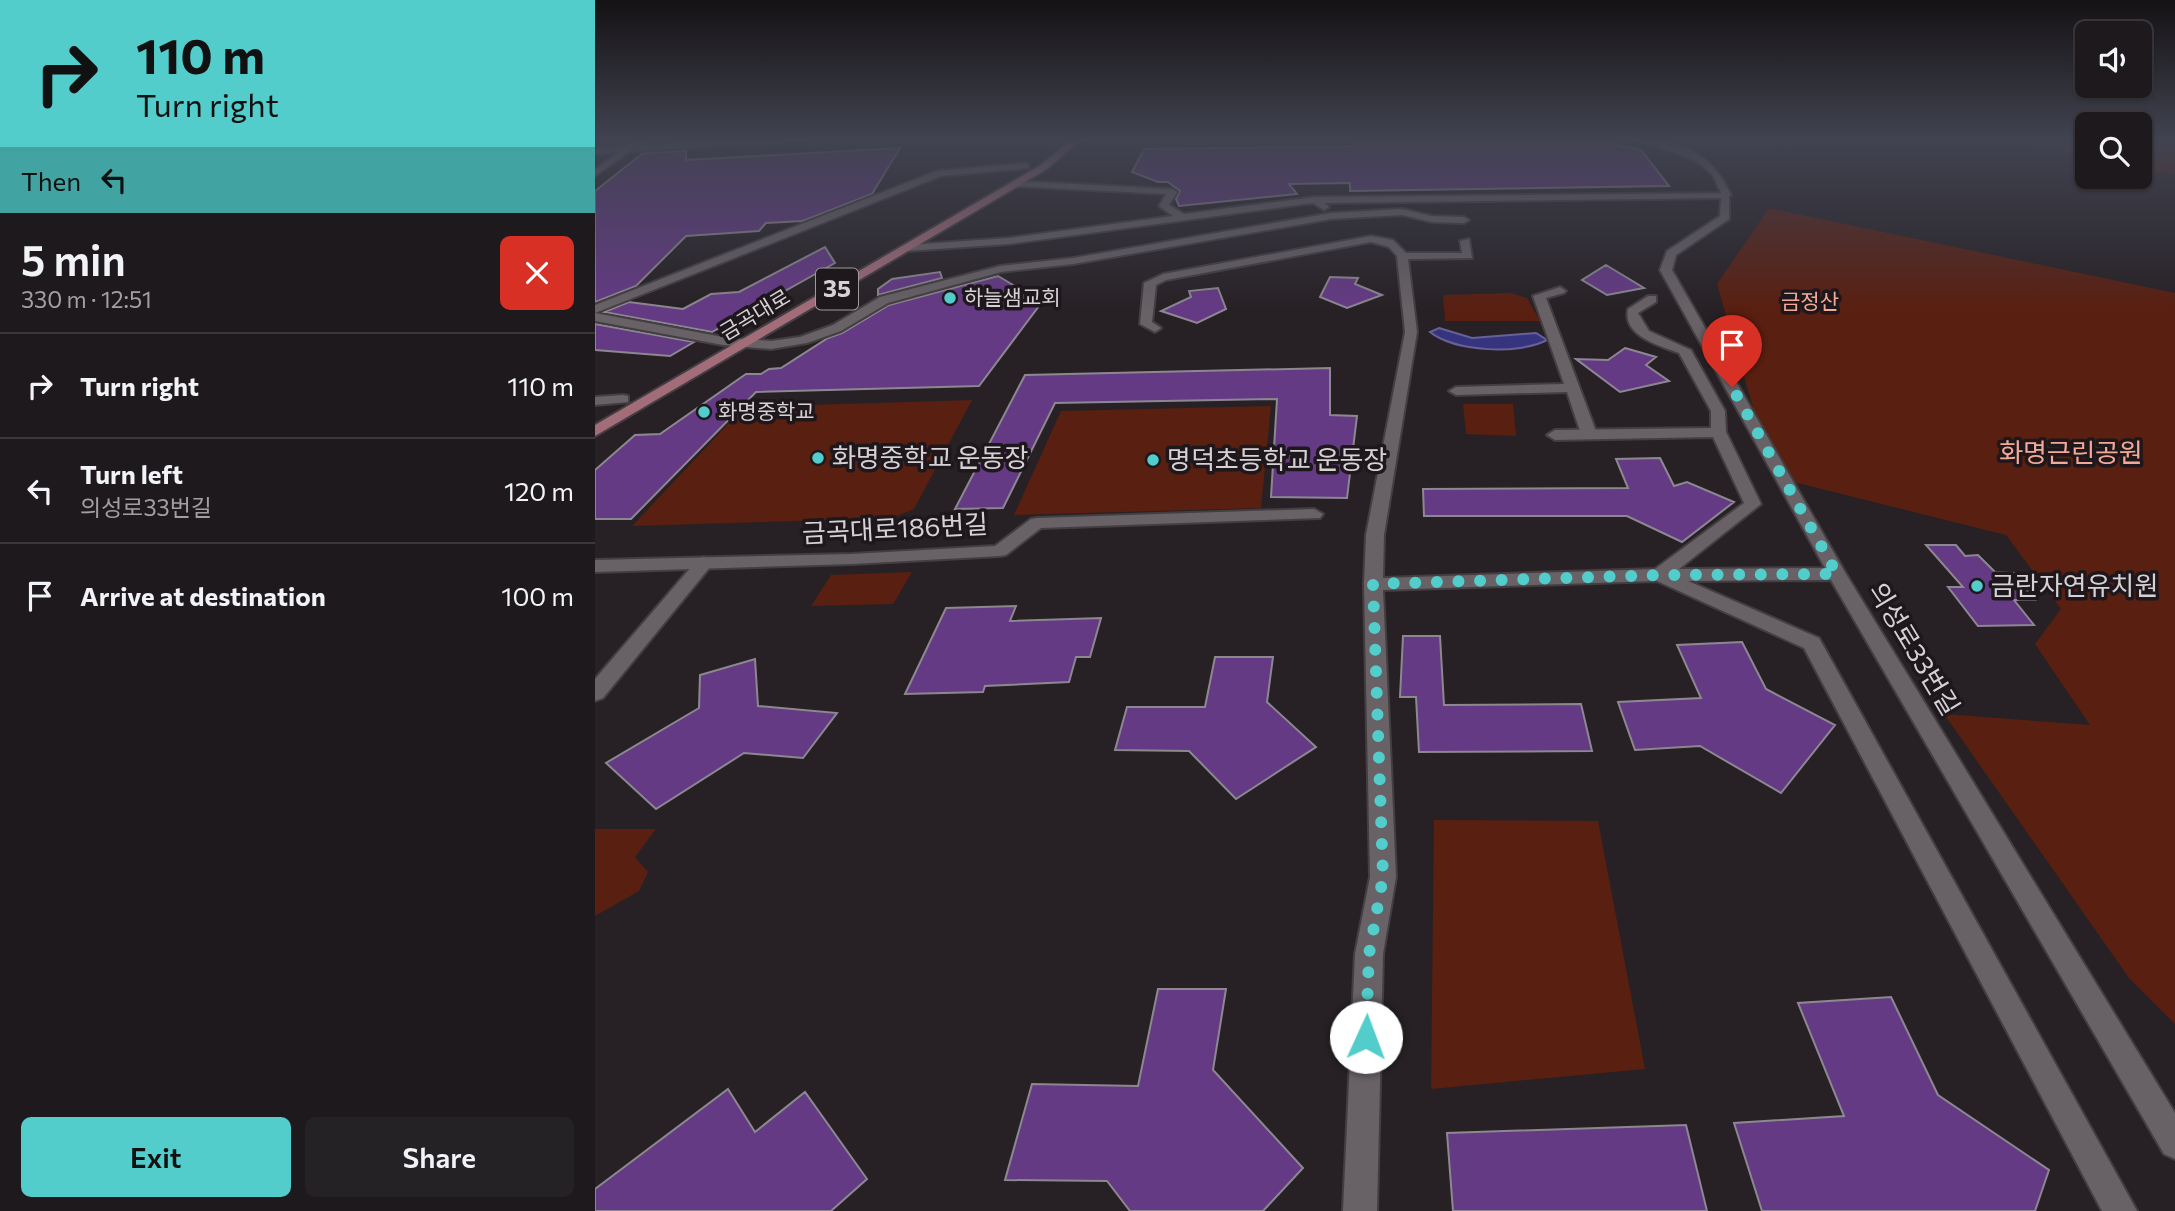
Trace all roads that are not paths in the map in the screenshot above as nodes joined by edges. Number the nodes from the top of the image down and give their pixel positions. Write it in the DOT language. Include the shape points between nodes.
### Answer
graph roads {
  1 [pos="880,197"];
  2 [pos="972,197"];
  3 [pos="995,197"];
  4 [pos="1169,197"];
  5 [pos="1601,197"];
  6 [pos="1725,197"];
  7 [pos="1315,200"];
  8 [pos="1336,215"];
  9 [pos="1181,217"];
  10 [pos="1464,220"];
  11 [pos="1465,241"];
  12 [pos="907,248"];
  13 [pos="977,251"];
  14 [pos="1402,256"];
  15 [pos="981,274"];
  16 [pos="1560,292"];
  17 [pos="1652,299"];
  18 [pos="595,309"];
  19 [pos="595,317"];
  20 [pos="1155,328"];
  21 [pos="723,341"];
  22 [pos="746,343"];
  23 [pos="1572,388"];
  24 [pos="1457,391"];
  25 [pos="624,399"];
  26 [pos="595,401"];
  27 [pos="595,416"];
  28 [pos="595,431"];
  29 [pos="1718,432"];
  30 [pos="1589,434"];
  31 [pos="1555,435"];
  32 [pos="1314,514"];
  33 [pos="704,563"];
  34 [pos="595,566"];
  35 [pos="1837,574"];
  36 [pos="1660,575"];
  37 [pos="1373,584"];
  38 [pos="595,693"];
  39 [pos="2175,1143"];
  40 [pos="1360,1211"];
  41 [pos="2120,1211"];
  1 -- 18 [label="street"];
  2 -- 21 [label="main road, 금곡대로 / 35"];
  3 -- 12 [label="main road, 금곡대로 / 35"];
  4 -- 9 [label="street" via="1164,206"];
  5 -- 7 [label="street"];
  6 -- 35 [label="street, 의성로33번길" via="1725,217 1671,253 1666,270"];
  7 -- 8 [label="street"];
  7 -- 9 [label="street"];
  8 -- 10 [label="street" via="1402,212"];
  8 -- 15 [label="street"];
  9 -- 12 [label="street" via="1034,238"];
  11 -- 14 [label="street" via="1468,256"];
  12 -- 22 [label="main road, 금곡대로 / 35"];
  13 -- 15 [label="street"];
  14 -- 20 [label="street" via="1390,242 1371,239 1163,277 1150,283 1146,324"];
  14 -- 37 [label="street" via="1411,332 1375,536"];
  15 -- 22 [label="street" via="884,300 837,328 802,340"];
  16 -- 23 [label="street" via="1539,296"];
  17 -- 29 [label="street" via="1632,312 1634,324 1647,336 1684,350 1718,411"];
  19 -- 21 [label="street"];
  21 -- 22 [label="street"];
  21 -- 25 [label="main road, 금곡대로 / 35"];
  22 -- 28 [label="main road, 금곡대로 / 35"];
  23 -- 24 [label="street"];
  23 -- 30 [label="street"];
  25 -- 26 [label="street"];
  25 -- 27 [label="main road, 금곡대로 / 35"];
  29 -- 30 [label="street"];
  29 -- 36 [label="street" via="1753,504"];
  30 -- 31 [label="street"];
  32 -- 33 [label="street, 금곡대로186번길" via="1037,523 1000,551"];
  33 -- 34 [label="street, 금곡대로186번길"];
  33 -- 38 [label="street"];
  35 -- 36 [label="street"];
  35 -- 39 [label="street, 의성로33번길"];
  36 -- 37 [label="street"];
  36 -- 41 [label="street" via="1812,643"];
  37 -- 40 [label="street" via="1383,877 1369,954"];
}
